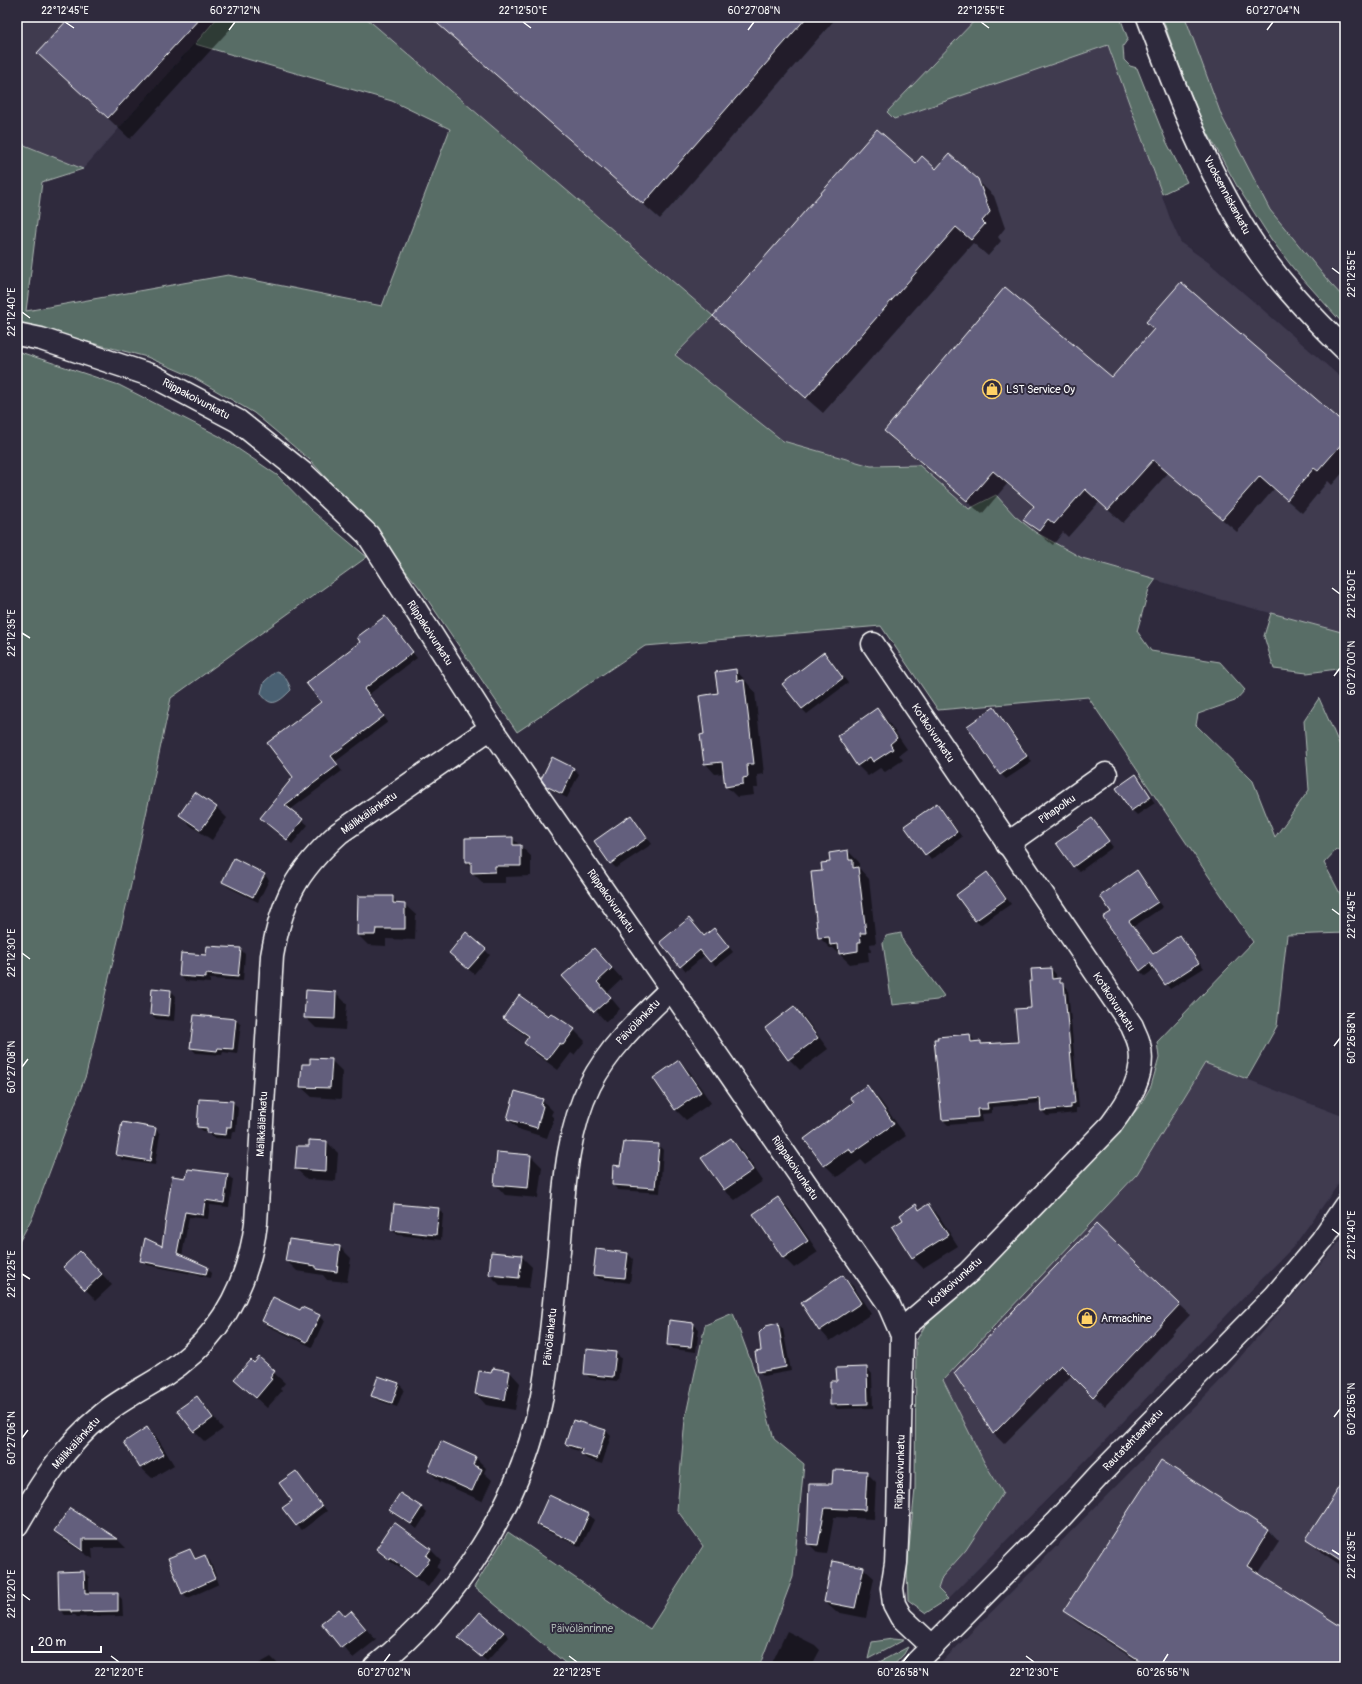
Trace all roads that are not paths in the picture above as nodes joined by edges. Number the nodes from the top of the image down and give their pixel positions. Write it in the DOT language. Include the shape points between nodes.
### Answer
graph roads {
  1 [pos="1148,17"];
  2 [pos="17,334"];
  3 [pos="1345,349"];
  4 [pos="873,644"];
  5 [pos="491,728"];
  6 [pos="1106,774"];
  7 [pos="1007,844"];
  8 [pos="672,988"];
  9 [pos="1345,1206"];
  10 [pos="901,1330"];
  11 [pos="17,1525"];
  12 [pos="933,1647"];
  13 [pos="375,1667"];
  14 [pos="912,1667"];
  1 -- 3 [label="street, Vuoksenniskankatu" via="1178,98 1236,215 1258,250 1290,291"];
  2 -- 5 [label="street, Riippakoivunkatu" via="41,339 153,376 238,421 303,473 368,535"];
  4 -- 7 [label="street, Kotikoivunkatu"];
  5 -- 8 [label="street, Riippakoivunkatu"];
  5 -- 11 [label="street, Mälikkälänkatu" via="339,833 306,867 295,884 284,904 272,956 254,1244 237,1293 214,1330 183,1362 103,1414 87,1428 48,1474"];
  6 -- 7 [label="street, Pihapolku"];
  7 -- 10 [label="street, Kotikoivunkatu" via="1132,1026 1139,1044 1139,1072 1126,1106 1111,1125 969,1272"];
  8 -- 10 [label="street, Riippakoivunkatu" via="888,1303"];
  8 -- 13 [label="street, Päivölänkatu" via="614,1048 590,1085 575,1124 567,1168 546,1374 531,1438 511,1493 471,1565 456,1586 424,1623"];
  9 -- 12 [label="street, Rautatehtaankatu" via="1322,1240 1275,1296"];
  10 -- 12 [label="street, Riippakoivunkatu" via="903,1357 899,1506 892,1588 894,1604 901,1618"];
  12 -- 14 [label="street, Rautatehtaankatu"];
}
